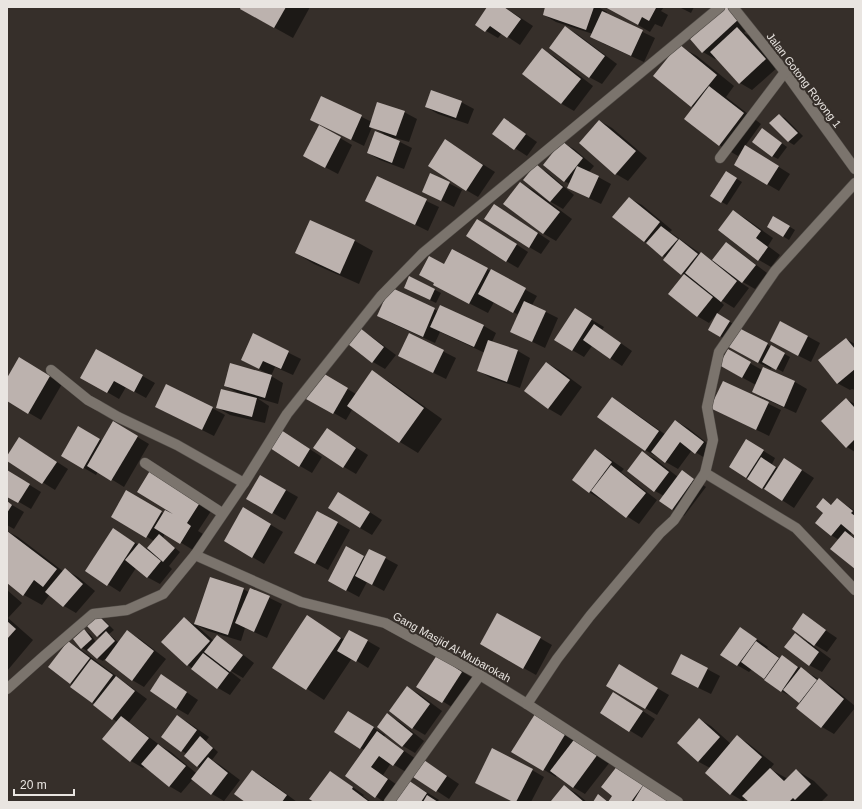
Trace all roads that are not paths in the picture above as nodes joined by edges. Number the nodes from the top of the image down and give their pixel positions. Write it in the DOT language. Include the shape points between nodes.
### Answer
graph roads {
  1 [pos="720,7"];
  2 [pos="733,7"];
  3 [pos="786,72"];
  4 [pos="720,158"];
  5 [pos="855,169"];
  6 [pos="855,183"];
  7 [pos="51,370"];
  8 [pos="145,463"];
  9 [pos="705,473"];
  10 [pos="244,483"];
  11 [pos="222,513"];
  12 [pos="195,555"];
  13 [pos="855,590"];
  14 [pos="480,675"];
  15 [pos="7,689"];
  16 [pos="527,704"];
  17 [pos="390,802"];
  18 [pos="678,802"];
  1 -- 10 [label="street" via="423,254 381,296 287,414"];
  2 -- 3 [label="street, Jalan Gotong Royong 1"];
  3 -- 4 [label="street"];
  3 -- 5 [label="street, Jalan Gotong Royong 1"];
  6 -- 9 [label="street" via="775,270 719,352 707,407 713,440"];
  7 -- 10 [label="street" via="88,400 177,445"];
  8 -- 11 [label="street"];
  9 -- 13 [label="street" via="796,528"];
  9 -- 16 [label="street" via="674,520 590,616"];
  10 -- 11 [label="street"];
  11 -- 12 [label="street"];
  12 -- 14 [label="street, Gang Masjid Al-Mubarokah" via="301,602 385,623"];
  12 -- 15 [label="street" via="163,594 127,610 93,614"];
  14 -- 16 [label="street, Gang Masjid Al-Mubarokah"];
  14 -- 17 [label="street"];
  16 -- 18 [label="street, Gang Masjid Al-Mubarokah"];
}
